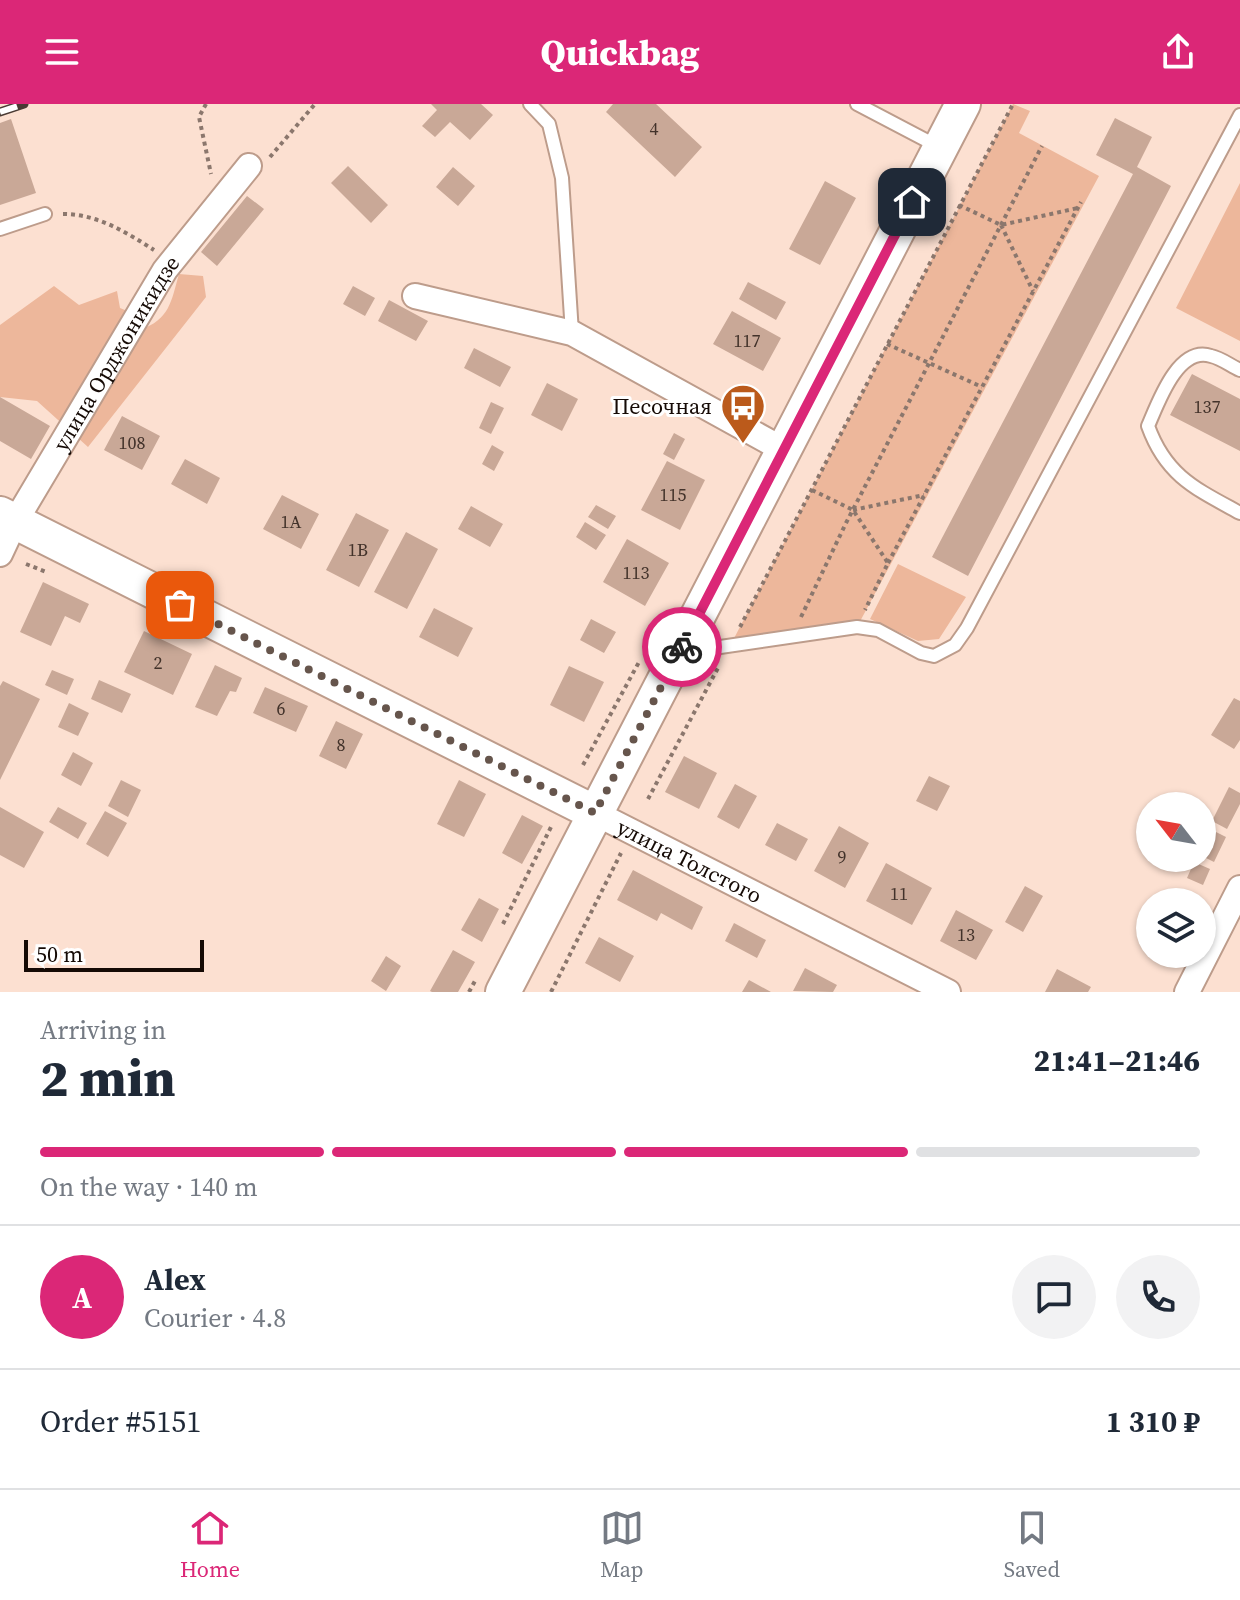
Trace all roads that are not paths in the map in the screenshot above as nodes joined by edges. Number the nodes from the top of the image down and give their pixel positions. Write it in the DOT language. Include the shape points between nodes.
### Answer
graph roads {
  1 [pos="530,104"];
  2 [pos="857,104"];
  3 [pos="963,104"];
  4 [pos="1240,115"];
  5 [pos="940,147"];
  6 [pos="249,166"];
  7 [pos="45,214"];
  8 [pos="0,229"];
  9 [pos="415,296"];
  10 [pos="572,333"];
  11 [pos="1240,370"];
  12 [pos="784,450"];
  13 [pos="1240,513"];
  14 [pos="8,518"];
  15 [pos="0,554"];
  16 [pos="678,653"];
  17 [pos="595,813"];
  18 [pos="1240,888"];
  19 [pos="489,985"];
  20 [pos="948,992"];
  21 [pos="1187,992"];
  1 -- 10 [label="lane" via="549,124 562,178"];
  2 -- 5 [label="lane"];
  3 -- 5 [label="street"];
  4 -- 16 [label="lane" via="955,645 934,656 878,630 857,627"];
  5 -- 12 [label="street"];
  6 -- 14 [label="street, улица Орджоникидзе" via="172,261"];
  7 -- 8 [label="lane"];
  9 -- 10 [label="street"];
  10 -- 12 [label="street"];
  11 -- 13 [label="lane" via="1209,354 1180,365 1148,426 1171,468"];
  12 -- 16 [label="street"];
  14 -- 15 [label="street, улица Орджоникидзе"];
  14 -- 17 [label="street, улица Толстого"];
  16 -- 17 [label="street"];
  17 -- 19 [label="street"];
  17 -- 20 [label="street, улица Толстого"];
  18 -- 21 [label="street"];
}
